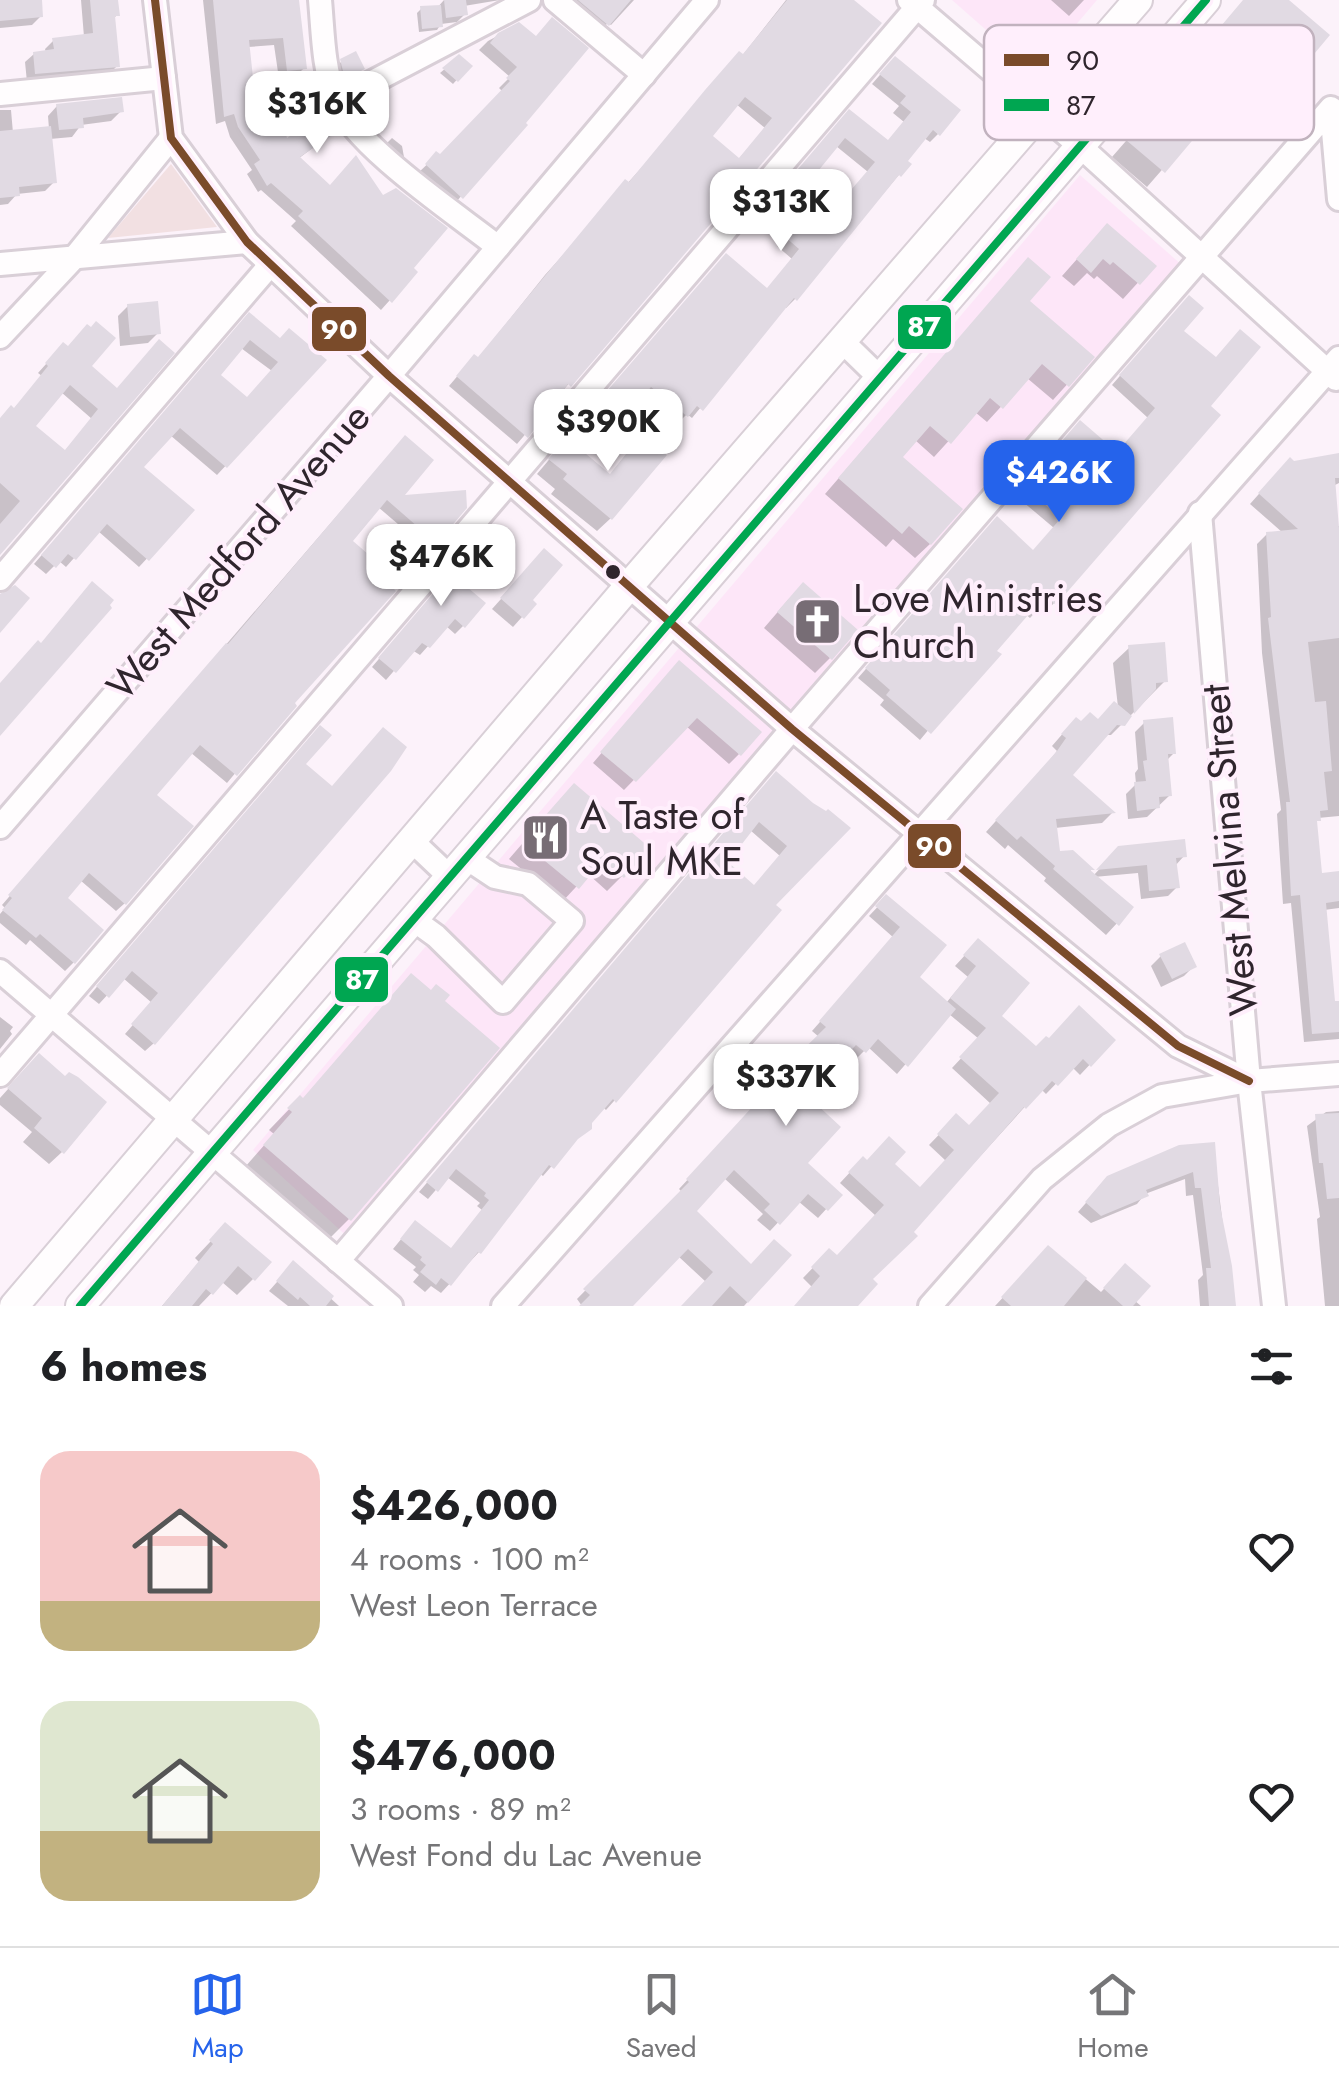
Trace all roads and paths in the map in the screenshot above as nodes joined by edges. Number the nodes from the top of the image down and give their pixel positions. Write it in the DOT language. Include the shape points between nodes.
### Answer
graph roads {
  1 [pos="155,0"];
  2 [pos="320,0"];
  3 [pos="530,0"];
  4 [pos="555,0"];
  5 [pos="707,0"];
  6 [pos="1138,0"];
  7 [pos="1206,0"];
  8 [pos="916,2"];
  9 [pos="1116,25"];
  10 [pos="1185,25"];
  11 [pos="984,62"];
  12 [pos="644,74"];
  13 [pos="164,78"];
  14 [pos="0,94"];
  15 [pos="336,102"];
  16 [pos="1314,127"];
  17 [pos="171,138"];
  18 [pos="1016,140"];
  19 [pos="1073,140"];
  20 [pos="1087,140"];
  21 [pos="1303,140"];
  22 [pos="1081,147"];
  23 [pos="1339,199"];
  24 [pos="247,242"];
  25 [pos="498,246"];
  26 [pos="74,258"];
  27 [pos="1200,258"];
  28 [pos="0,264"];
  29 [pos="270,265"];
  30 [pos="0,337"];
  31 [pos="842,340"];
  32 [pos="1335,371"];
  33 [pos="389,376"];
  34 [pos="881,379"];
  35 [pos="509,482"];
  36 [pos="1200,513"];
  37 [pos="0,579"];
  38 [pos="628,587"];
  39 [pos="672,623"];
  40 [pos="792,728"];
  41 [pos="0,827"];
  42 [pos="918,832"];
  43 [pos="411,840"];
  44 [pos="460,868"];
  45 [pos="414,920"];
  46 [pos="0,971"];
  47 [pos="52,1015"];
  48 [pos="1339,1074"];
  49 [pos="0,1075"];
  50 [pos="1249,1081"];
  51 [pos="173,1119"];
  52 [pos="214,1152"];
  53 [pos="338,1260"];
  54 [pos="14,1306"];
  55 [pos="80,1306"];
  56 [pos="391,1306"];
  57 [pos="503,1306"];
  58 [pos="930,1306"];
  59 [pos="1274,1306"];
  1 -- 13 [label="street"];
  2 -- 15 [label="street"];
  3 -- 15 [label="street"];
  4 -- 12 [label="street"];
  5 -- 12 [label="street, West Medford Avenue"];
  6 -- 9 [label="main road"];
  7 -- 10 [label="main road"];
  8 -- 11 [label="street"];
  8 -- 35 [label="street"];
  12 -- 25 [label="street, West Medford Avenue"];
  13 -- 14 [label="street"];
  13 -- 17 [label="street"];
  15 -- 25 [label="street" via="360,136"];
  16 -- 23 [label="street" via="1331,108"];
  17 -- 24 [label="street"];
  17 -- 26 [label="street"];
  18 -- 31 [label="main road"];
  19 -- 22 [label="street"];
  20 -- 22 [label="main road"];
  21 -- 27 [label="street"];
  22 -- 27 [label="street"];
  22 -- 34 [label="main road"];
  24 -- 26 [label="street"];
  24 -- 29 [label="street"];
  25 -- 33 [label="street, West Medford Avenue"];
  26 -- 28 [label="street"];
  26 -- 30 [label="street"];
  27 -- 32 [label="street"];
  27 -- 40 [label="street"];
  29 -- 33 [label="street"];
  29 -- 37 [label="street"];
  31 -- 34 [label="street"];
  31 -- 38 [label="main road"];
  32 -- 36 [label="street"];
  33 -- 35 [label="street"];
  33 -- 41 [label="street, West Medford Avenue"];
  34 -- 39 [label="main road"];
  35 -- 38 [label="street"];
  35 -- 47 [label="street"];
  36 -- 42 [label="street"];
  36 -- 50 [label="street, West Melvina Street"];
  38 -- 39 [label="street"];
  38 -- 43 [label="main road"];
  39 -- 40 [label="street"];
  39 -- 44 [label="main road"];
  40 -- 42 [label="street"];
  40 -- 53 [label="street"];
  42 -- 50 [label="street" via="1178,1046"];
  42 -- 57 [label="street"];
  43 -- 44 [label="street"];
  43 -- 51 [label="main road"];
  44 -- 45 [label="main road"];
  44 -- 45 [label="street" via="528,884 572,921 503,1002"];
  45 -- 52 [label="main road"];
  46 -- 47 [label="street"];
  47 -- 49 [label="street"];
  47 -- 51 [label="street"];
  48 -- 50 [label="street"];
  50 -- 58 [label="street" via="1162,1096 1108,1125 1042,1179"];
  50 -- 59 [label="street, West Melvina Street"];
  51 -- 52 [label="street"];
  51 -- 54 [label="main road"];
  52 -- 53 [label="street"];
  52 -- 55 [label="main road"];
  53 -- 56 [label="street"];
}
